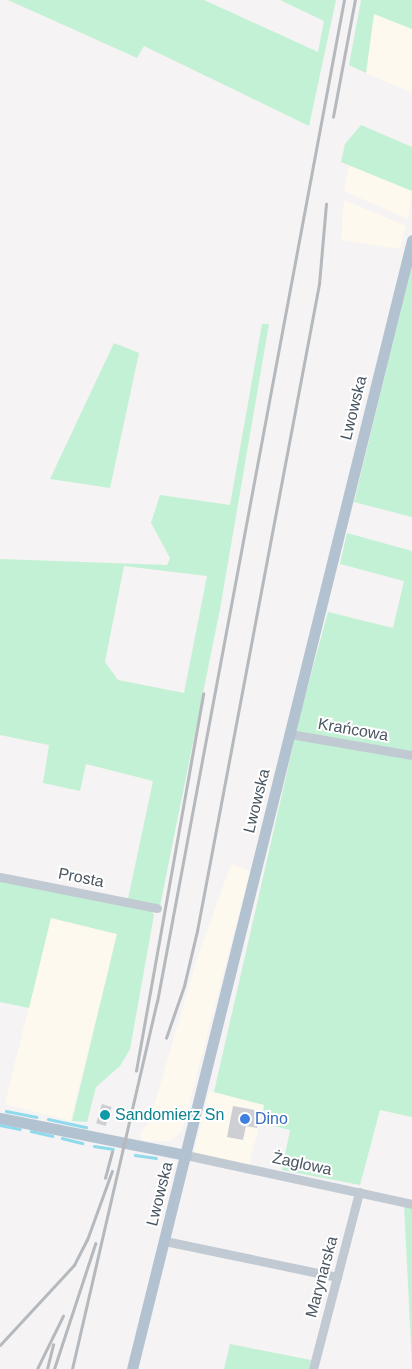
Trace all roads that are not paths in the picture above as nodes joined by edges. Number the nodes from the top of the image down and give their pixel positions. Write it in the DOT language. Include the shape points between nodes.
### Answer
graph roads {
  1 [pos="412,240"];
  2 [pos="290,734"];
  3 [pos="412,755"];
  4 [pos="0,876"];
  5 [pos="157,908"];
  6 [pos="0,1118"];
  7 [pos="186,1155"];
  8 [pos="359,1192"];
  9 [pos="412,1204"];
  10 [pos="165,1241"];
  11 [pos="337,1277"];
  12 [pos="132,1369"];
  13 [pos="313,1369"];
  1 -- 2 [label="main road, Lwowska"];
  2 -- 3 [label="street, Krańcowa"];
  2 -- 7 [label="main road, Lwowska"];
  4 -- 5 [label="street, Prosta"];
  6 -- 7 [label="main road"];
  7 -- 8 [label="street, Żaglowa"];
  7 -- 10 [label="main road, Lwowska"];
  8 -- 9 [label="street, Żaglowa"];
  8 -- 11 [label="street, Marynarska"];
  10 -- 11 [label="street"];
  10 -- 12 [label="main road, Lwowska"];
  11 -- 13 [label="street, Marynarska"];
}
